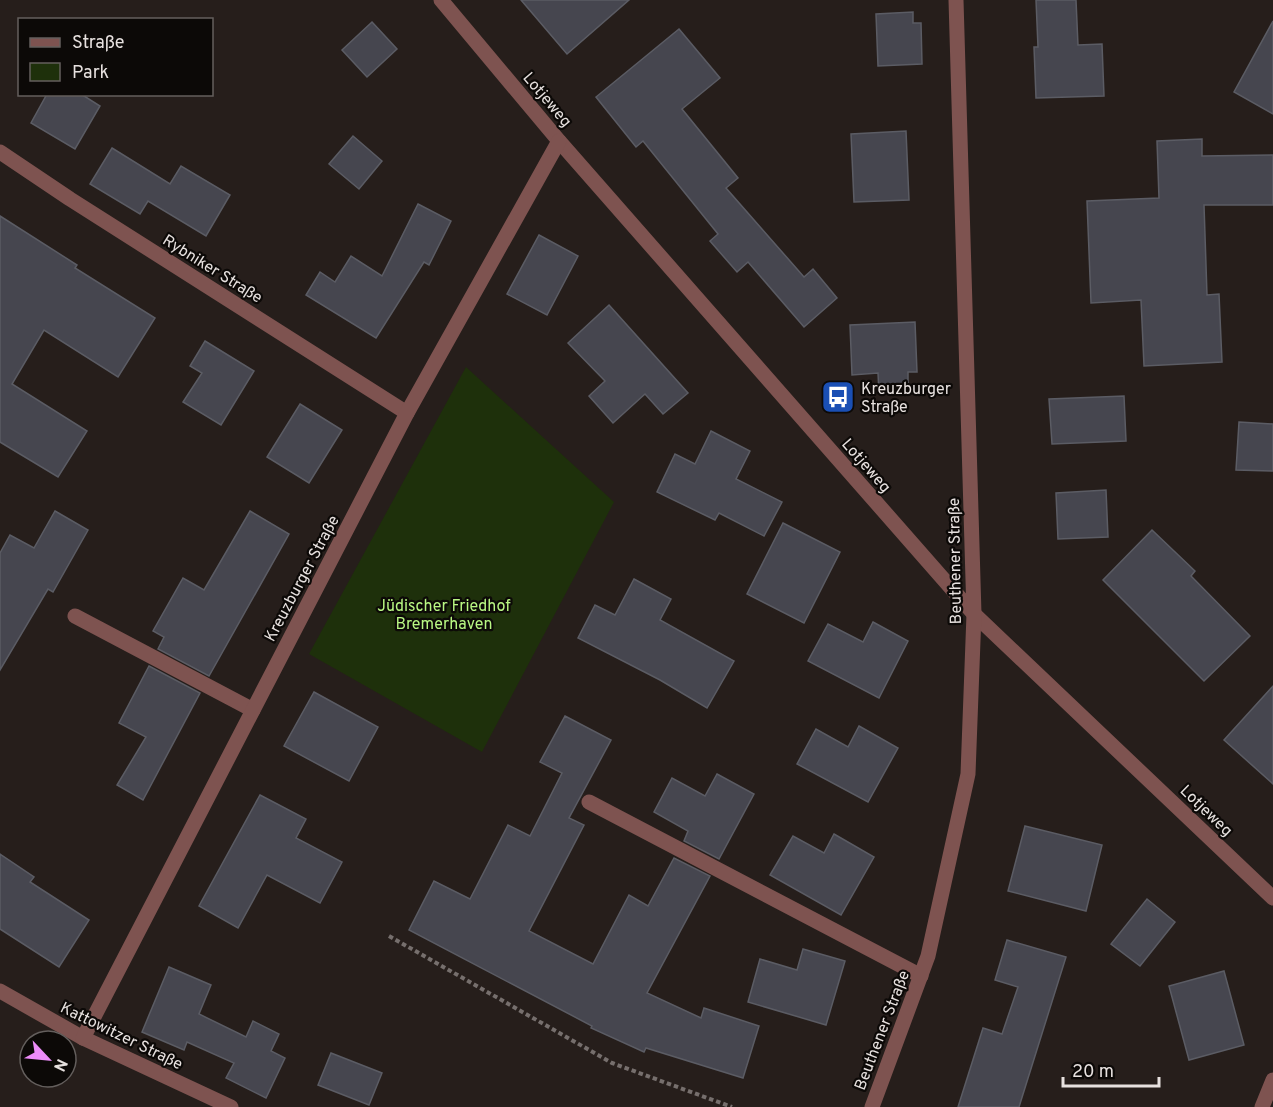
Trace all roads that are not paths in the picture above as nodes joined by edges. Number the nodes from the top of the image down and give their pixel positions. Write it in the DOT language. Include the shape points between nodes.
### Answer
graph roads {
  1 [pos="441,0"];
  2 [pos="956,0"];
  3 [pos="559,141"];
  4 [pos="0,152"];
  5 [pos="407,413"];
  6 [pos="974,614"];
  7 [pos="75,616"];
  8 [pos="253,710"];
  9 [pos="589,802"];
  10 [pos="1273,898"];
  11 [pos="921,976"];
  12 [pos="0,991"];
  13 [pos="83,1038"];
  14 [pos="1273,1080"];
  15 [pos="224,1106"];
  16 [pos="872,1107"];
  17 [pos="1262,1107"];
  1 -- 3 [label="street, Lotjeweg"];
  2 -- 6 [label="street, Beuthener Straße"];
  3 -- 5 [label="street, Kreuzburger Straße"];
  3 -- 6 [label="street, Lotjeweg"];
  4 -- 5 [label="street, Rybniker Straße"];
  5 -- 8 [label="street, Kreuzburger Straße"];
  6 -- 10 [label="street, Lotjeweg"];
  6 -- 11 [label="street, Beuthener Straße" via="968,774"];
  7 -- 8 [label="street"];
  8 -- 13 [label="street, Kreuzburger Straße"];
  9 -- 11 [label="street"];
  11 -- 16 [label="street, Beuthener Straße"];
  12 -- 13 [label="street, Kattowitzer Straße"];
  13 -- 15 [label="street, Kattowitzer Straße"];
  14 -- 17 [label="street"];
}
